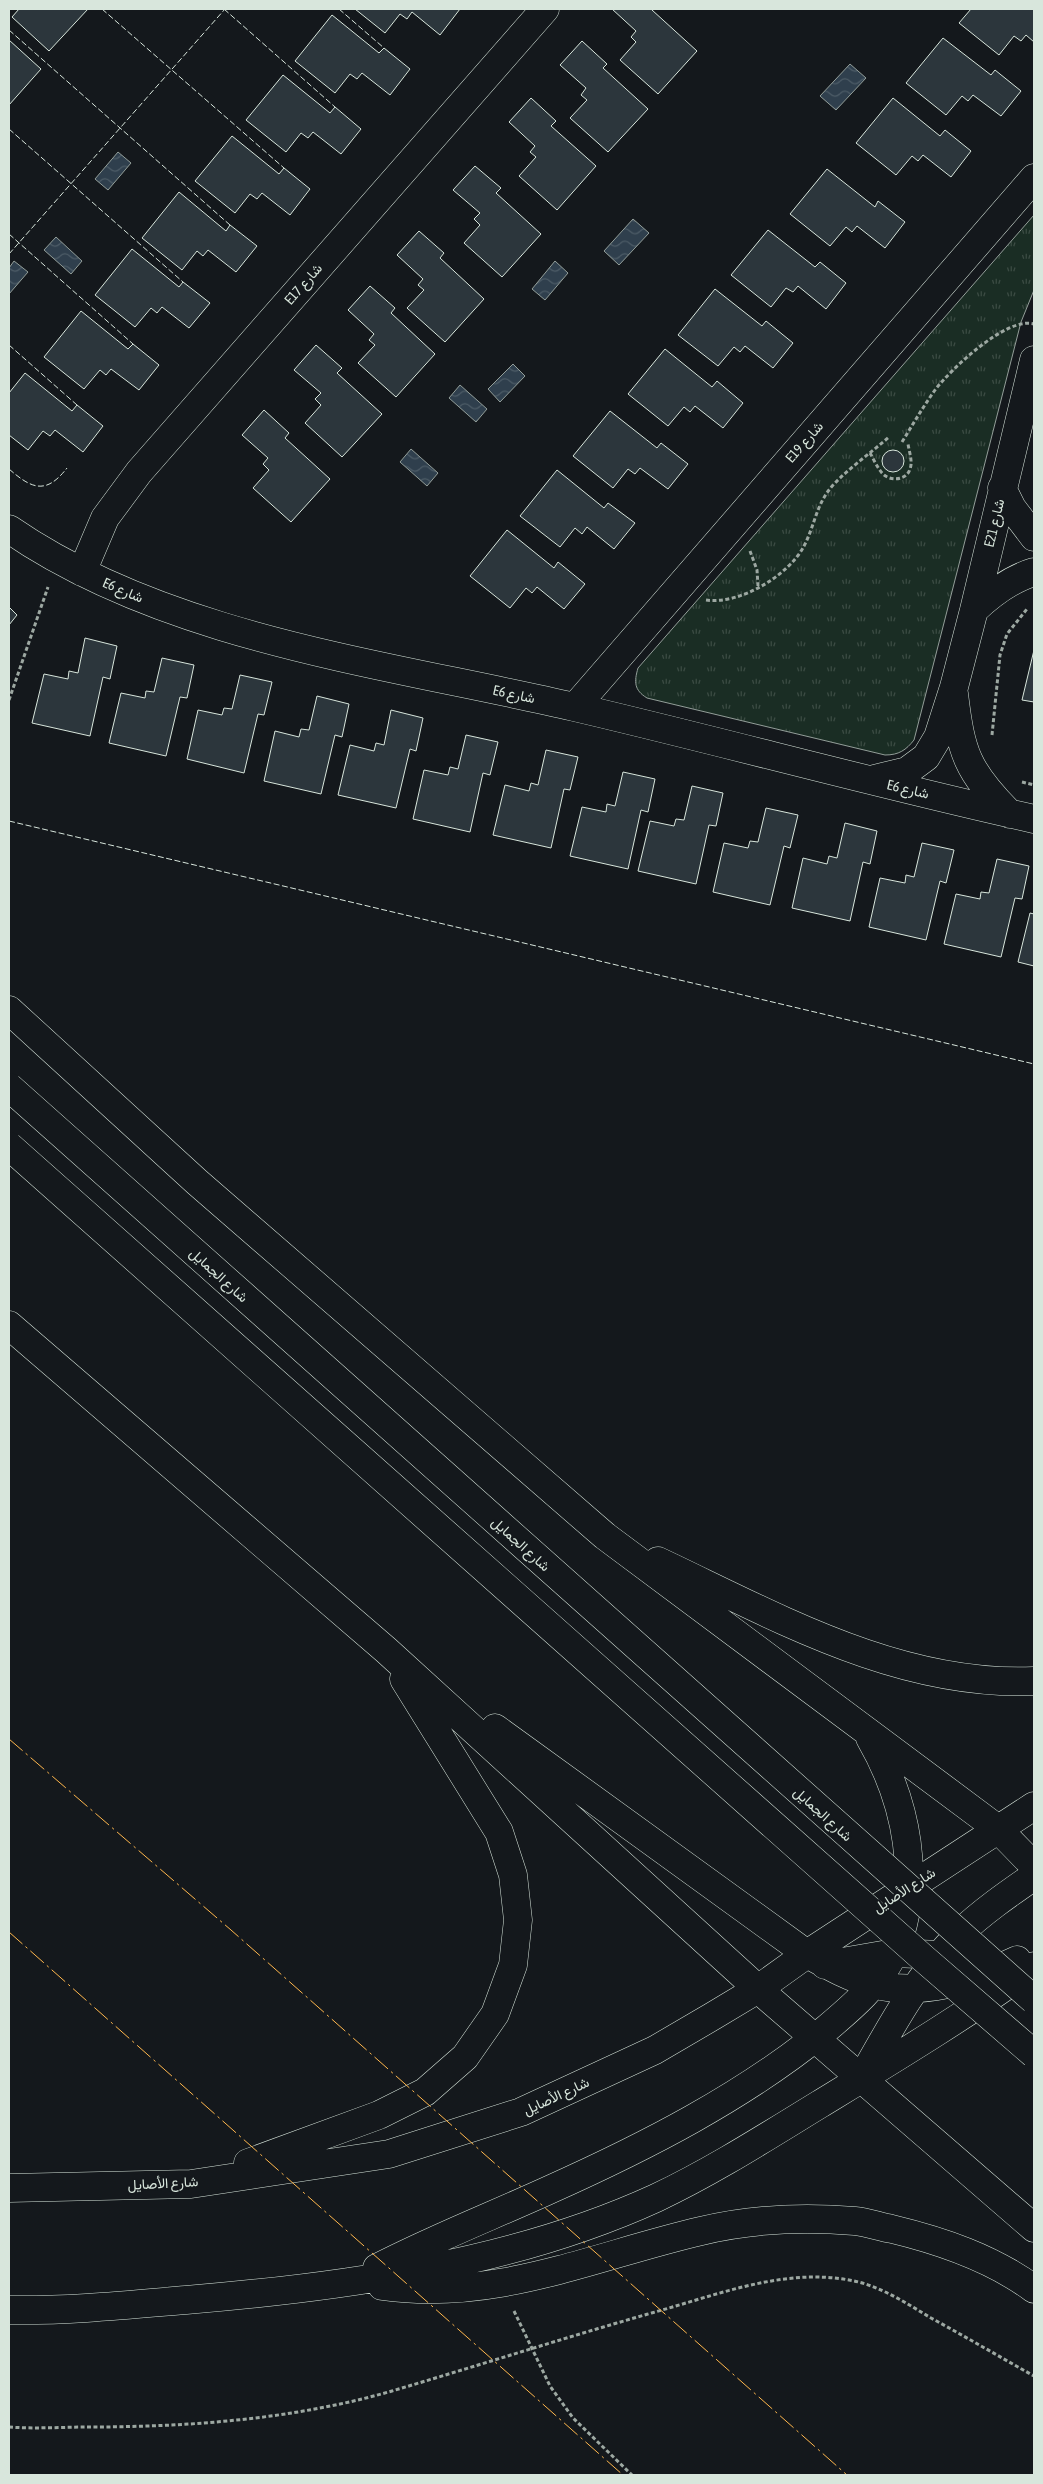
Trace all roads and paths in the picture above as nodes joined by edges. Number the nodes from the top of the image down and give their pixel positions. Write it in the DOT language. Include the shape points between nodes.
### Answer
graph roads {
  1 [pos="545,9"];
  2 [pos="1034,178"];
  3 [pos="1034,324"];
  4 [pos="1034,360"];
  5 [pos="888,437"];
  6 [pos="902,442"];
  7 [pos="908,444"];
  8 [pos="870,453"];
  9 [pos="1002,488"];
  10 [pos="9,529"];
  11 [pos="1034,537"];
  12 [pos="70,566"];
  13 [pos="1034,572"];
  14 [pos="678,587"];
  15 [pos="1027,609"];
  16 [pos="974,610"];
  17 [pos="954,687"];
  18 [pos="9,700"];
  19 [pos="575,707"];
  20 [pos="992,743"];
  21 [pos="869,780"];
  22 [pos="1014,780"];
  23 [pos="1034,785"];
  24 [pos="1022,816"];
  25 [pos="9,1010"];
  26 [pos="9,1087"];
  27 [pos="9,1146"];
  28 [pos="9,1325"];
  29 [pos="605,1536"];
  30 [pos="386,1650"];
  31 [pos="1034,1681"];
  32 [pos="865,1730"];
  33 [pos="1034,1806"];
  34 [pos="998,1829"];
  35 [pos="1034,1866"];
  36 [pos="1034,1876"];
  37 [pos="908,1888"];
  38 [pos="894,1953"];
  39 [pos="940,1955"];
  40 [pos="816,1959"];
  41 [pos="1026,1968"];
  42 [pos="873,1985"];
  43 [pos="758,1989"];
  44 [pos="914,1990"];
  45 [pos="1034,2000"];
  46 [pos="814,2038"];
  47 [pos="1034,2054"];
  48 [pos="861,2079"];
  49 [pos="191,2184"];
  50 [pos="9,2188"];
  51 [pos="1034,2228"];
  52 [pos="348,2282"];
  53 [pos="502,2282"];
  54 [pos="1034,2289"];
  55 [pos="9,2310"];
  56 [pos="531,2348"];
  57 [pos="1034,2376"];
  58 [pos="9,2427"];
  59 [pos="632,2475"];
  1 -- 12 [label="main road, E17 شارع" via="138,472"];
  2 -- 14 [label="main road, E19 شارع"];
  3 -- 6 [label="path" via="1021,322 1010,327 959,365 937,388"];
  4 -- 9 [label="main road, E21 شارع"];
  5 -- 8 [label="path"];
  7 -- 8 [label="path" via="910,469 898,479 882,474"];
  8 -- 14 [label="path" via="830,488 804,547 792,564 776,577 740,598 718,602 697,598"];
  9 -- 11 [label="main road" via="1012,508"];
  9 -- 16 [label="main road, E21 شارع"];
  10 -- 12 [label="main road, E6 شارع"];
  12 -- 18 [label="path"];
  12 -- 19 [label="main road, E6 شارع" via="137,596 251,634"];
  13 -- 16 [label="main road" via="1010,582"];
  14 -- 19 [label="main road, E19 شارع"];
  15 -- 20 [label="path" via="1007,634 1000,655"];
  16 -- 17 [label="main road, E21 شارع"];
  17 -- 21 [label="main road, E21 شارع" via="938,736 926,757 907,771"];
  17 -- 24 [label="main road, E21 شارع" via="962,747 973,772"];
  19 -- 21 [label="main road, E6 شارع"];
  21 -- 24 [label="main road, E6 شارع"];
  22 -- 23 [label="path"];
  25 -- 29 [label="main road" via="197,1182"];
  26 -- 45 [label="main road, شارع الجمايل, bridge"];
  27 -- 47 [label="main road, bridge"];
  28 -- 30 [label="main road"];
  29 -- 31 [label="main road" via="818,1636 882,1660 950,1676"];
  29 -- 32 [label="main road"];
  30 -- 40 [label="main road"];
  30 -- 43 [label="main road"];
  30 -- 49 [label="main road" via="499,1832 513,1875 518,1920 513,1965 495,2014 464,2057 425,2092 378,2115"];
  32 -- 34 [label="main road"];
  32 -- 37 [label="main road" via="886,1766 900,1805 908,1846"];
  33 -- 34 [label="main road, شارع الأصايل"];
  34 -- 35 [label="main road"];
  34 -- 37 [label="main road, شارع الأصايل"];
  36 -- 39 [label="main road" via="980,1916"];
  37 -- 38 [label="main road"];
  37 -- 40 [label="main road, شارع الأصايل"];
  38 -- 39 [label="main road"];
  38 -- 40 [label="main road"];
  38 -- 42 [label="main road"];
  39 -- 41 [label="main road"];
  39 -- 44 [label="main road"];
  40 -- 42 [label="main road"];
  40 -- 43 [label="main road, شارع الأصايل"];
  41 -- 44 [label="main road"];
  41 -- 48 [label="main road"];
  42 -- 44 [label="main road"];
  42 -- 46 [label="main road"];
  43 -- 46 [label="main road"];
  43 -- 49 [label="main road, شارع الأصايل" via="656,2050 521,2112 389,2154"];
  44 -- 48 [label="main road"];
  46 -- 48 [label="main road"];
  46 -- 52 [label="main road" via="753,2081 655,2138 547,2191 446,2233"];
  48 -- 51 [label="main road"];
  48 -- 52 [label="main road" via="749,2150 654,2198 566,2232 470,2259"];
  49 -- 50 [label="main road, شارع الأصايل"];
  52 -- 53 [label="main road" via="425,2289 464,2288"];
  52 -- 55 [label="main road" via="140,2304"];
  53 -- 54 [label="main road" via="539,2276 701,2231 783,2220 857,2221 906,2233 973,2255 1000,2267"];
  53 -- 56 [label="path"];
  56 -- 57 [label="path" via="738,2289 776,2280 814,2277 851,2280 888,2294"];
  56 -- 58 [label="path" via="390,2392 256,2417 128,2427"];
  56 -- 59 [label="path" via="550,2386 573,2418"];
}
